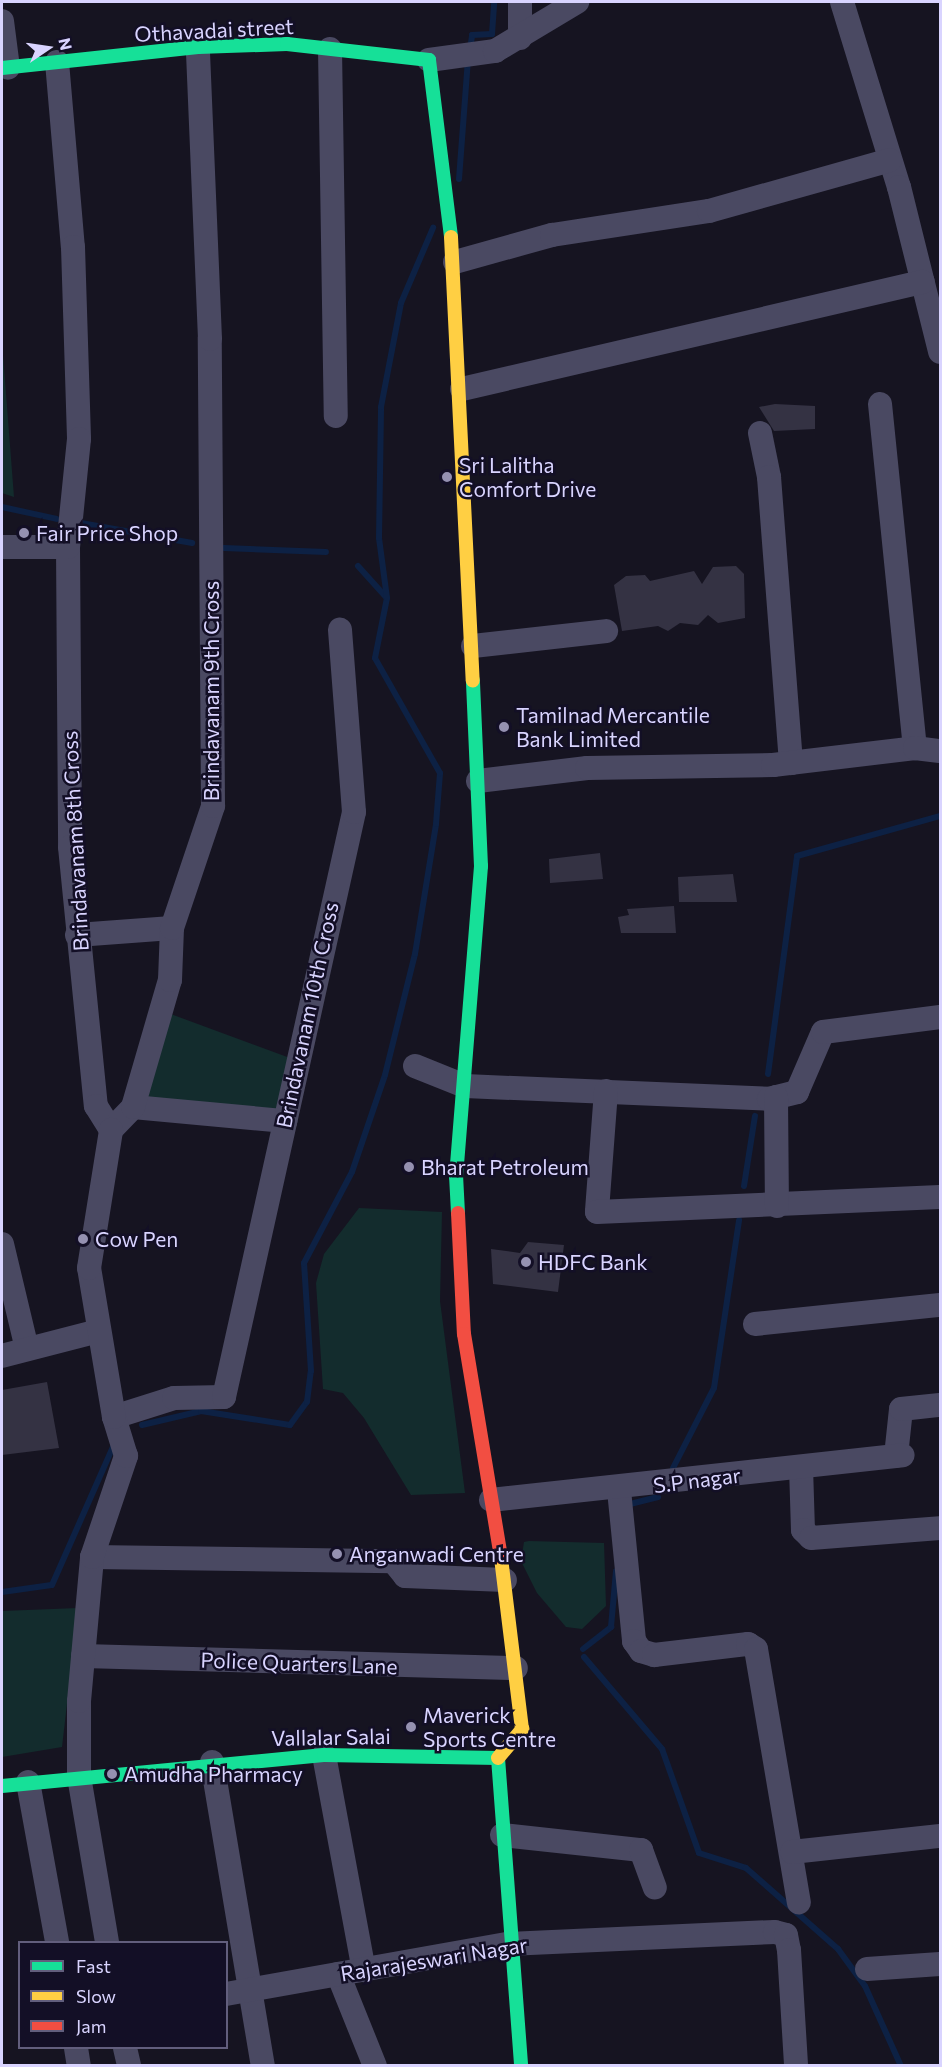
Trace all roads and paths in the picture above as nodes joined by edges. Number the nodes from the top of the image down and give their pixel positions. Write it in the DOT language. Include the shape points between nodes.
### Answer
graph roads {
  1 [pos="520,2"];
  2 [pos="577,2"];
  3 [pos="842,2"];
  4 [pos="2,21"];
  5 [pos="520,38"];
  6 [pos="198,47"];
  7 [pos="330,49"];
  8 [pos="439,59"];
  9 [pos="57,62"];
  10 [pos="5,68"];
  11 [pos="890,160"];
  12 [pos="454,262"];
  13 [pos="923,282"];
  14 [pos="940,352"];
  15 [pos="462,389"];
  16 [pos="880,404"];
  17 [pos="336,416"];
  18 [pos="760,433"];
  19 [pos="2,547"];
  20 [pos="68,547"];
  21 [pos="340,630"];
  22 [pos="606,632"];
  23 [pos="473,646"];
  24 [pos="915,748"];
  25 [pos="940,751"];
  26 [pos="791,763"];
  27 [pos="478,781"];
  28 [pos="172,928"];
  29 [pos="77,935"];
  30 [pos="940,1017"];
  31 [pos="415,1066"];
  32 [pos="465,1086"];
  33 [pos="606,1091"];
  34 [pos="776,1097"];
  35 [pos="133,1107"];
  36 [pos="285,1121"];
  37 [pos="111,1130"];
  38 [pos="940,1197"];
  39 [pos="777,1206"];
  40 [pos="2,1244"];
  41 [pos="940,1305"];
  42 [pos="755,1324"];
  43 [pos="99,1331"];
  44 [pos="27,1349"];
  45 [pos="2,1356"];
  46 [pos="940,1404"];
  47 [pos="114,1418"];
  48 [pos="801,1467"];
  49 [pos="619,1490"];
  50 [pos="491,1500"];
  51 [pos="940,1528"];
  52 [pos="92,1557"];
  53 [pos="505,1580"];
  54 [pos="83,1656"];
  55 [pos="516,1668"];
  56 [pos="324,1755"];
  57 [pos="498,1758"];
  58 [pos="212,1761"];
  59 [pos="79,1777"];
  60 [pos="28,1782"];
  61 [pos="2,1786"];
  62 [pos="502,1835"];
  63 [pos="940,1836"];
  64 [pos="792,1852"];
  65 [pos="655,1888"];
  66 [pos="799,1902"];
  67 [pos="57,1941"];
  68 [pos="107,1941"];
  69 [pos="508,1944"];
  70 [pos="940,1964"];
  71 [pos="867,1969"];
  72 [pos="364,1970"];
  73 [pos="338,1974"];
  74 [pos="253,1990"];
  75 [pos="228,1994"];
  76 [pos="76,2049"];
  77 [pos="125,2049"];
  78 [pos="79,2066"];
  79 [pos="129,2066"];
  80 [pos="263,2066"];
  81 [pos="375,2066"];
  82 [pos="521,2066"];
  83 [pos="796,2066"];
  1 -- 5 [label="street"];
  2 -- 5 [label="street"];
  3 -- 11 [label="street"];
  4 -- 10 [label="street"];
  5 -- 8 [label="street" via="495,51"];
  6 -- 7 [label="street, Othavadai street" via="287,44"];
  6 -- 9 [label="street, Othavadai street"];
  6 -- 28 [label="street, Brindavanam 9th Cross" via="213,806"];
  7 -- 8 [label="street, Othavadai street"];
  7 -- 17 [label="street"];
  8 -- 12 [label="street"];
  9 -- 10 [label="street, Othavadai street"];
  9 -- 20 [label="street, Brindavanam 8th Cross" via="73,247 79,439"];
  11 -- 12 [label="street" via="709,211 552,235"];
  11 -- 13 [label="street"];
  12 -- 15 [label="street"];
  13 -- 14 [label="street"];
  13 -- 15 [label="street"];
  15 -- 23 [label="street"];
  16 -- 24 [label="street"];
  18 -- 26 [label="street" via="769,477"];
  19 -- 20 [label="street"];
  20 -- 29 [label="street, Brindavanam 8th Cross" via="70,847"];
  21 -- 36 [label="street, Brindavanam 10th Cross" via="354,812"];
  22 -- 23 [label="street"];
  23 -- 27 [label="street"];
  24 -- 25 [label="street"];
  24 -- 26 [label="street"];
  26 -- 27 [label="street" via="587,768"];
  27 -- 32 [label="street" via="481,866"];
  28 -- 29 [label="street"];
  28 -- 35 [label="street, Brindavanam 9th Cross" via="170,980"];
  29 -- 37 [label="street, Brindavanam 8th Cross" via="96,1106"];
  30 -- 34 [label="street" via="823,1032 797,1092"];
  31 -- 32 [label="street"];
  32 -- 33 [label="street"];
  32 -- 50 [label="street" via="456,1177 464,1334"];
  33 -- 34 [label="street"];
  33 -- 39 [label="street" via="597,1212"];
  34 -- 39 [label="street"];
  35 -- 36 [label="street"];
  35 -- 37 [label="street, Brindavanam 9th Cross"];
  36 -- 47 [label="street, Brindavanam 10th Cross" via="225,1397 174,1398"];
  37 -- 43 [label="street" via="89,1268"];
  38 -- 39 [label="street"];
  40 -- 44 [label="street"];
  41 -- 42 [label="street"];
  43 -- 44 [label="street"];
  43 -- 47 [label="street"];
  44 -- 45 [label="street"];
  46 -- 48 [label="street, S.P nagar" via="901,1409 899,1456"];
  47 -- 52 [label="street" via="126,1456"];
  48 -- 49 [label="street, S.P nagar"];
  48 -- 51 [label="street" via="803,1530 812,1538"];
  49 -- 50 [label="street, S.P nagar"];
  49 -- 64 [label="street" via="634,1641 641,1651 654,1655 748,1644 756,1649"];
  50 -- 53 [label="street"];
  52 -- 53 [label="street" via="393,1561 405,1576"];
  52 -- 54 [label="street"];
  53 -- 55 [label="street"];
  54 -- 55 [label="street, Police Quarters Lane"];
  54 -- 59 [label="street"];
  55 -- 57 [label="street" via="522,1729"];
  56 -- 57 [label="street, Vallalar Salai"];
  56 -- 58 [label="street, Vallalar Salai"];
  56 -- 72 [label="street"];
  57 -- 62 [label="street"];
  58 -- 59 [label="street, Vallalar Salai"];
  58 -- 74 [label="street"];
  59 -- 60 [label="street, Vallalar Salai"];
  59 -- 68 [label="street"];
  60 -- 61 [label="street, Vallalar Salai"];
  60 -- 67 [label="street"];
  62 -- 65 [label="street" via="641,1850"];
  62 -- 69 [label="street"];
  63 -- 64 [label="street"];
  64 -- 66 [label="street"];
  69 -- 72 [label="street, Rajarajeswari Nagar"];
  69 -- 82 [label="street"];
  69 -- 83 [label="street, Rajarajeswari Nagar" via="786,1935"];
  70 -- 71 [label="street"];
  72 -- 73 [label="street, Rajarajeswari Nagar"];
  73 -- 74 [label="street, Rajarajeswari Nagar"];
  73 -- 81 [label="street"];
  74 -- 75 [label="street, Rajarajeswari Nagar"];
  74 -- 80 [label="street"];
  76 -- 78 [label="street"];
  77 -- 79 [label="street"];
}
